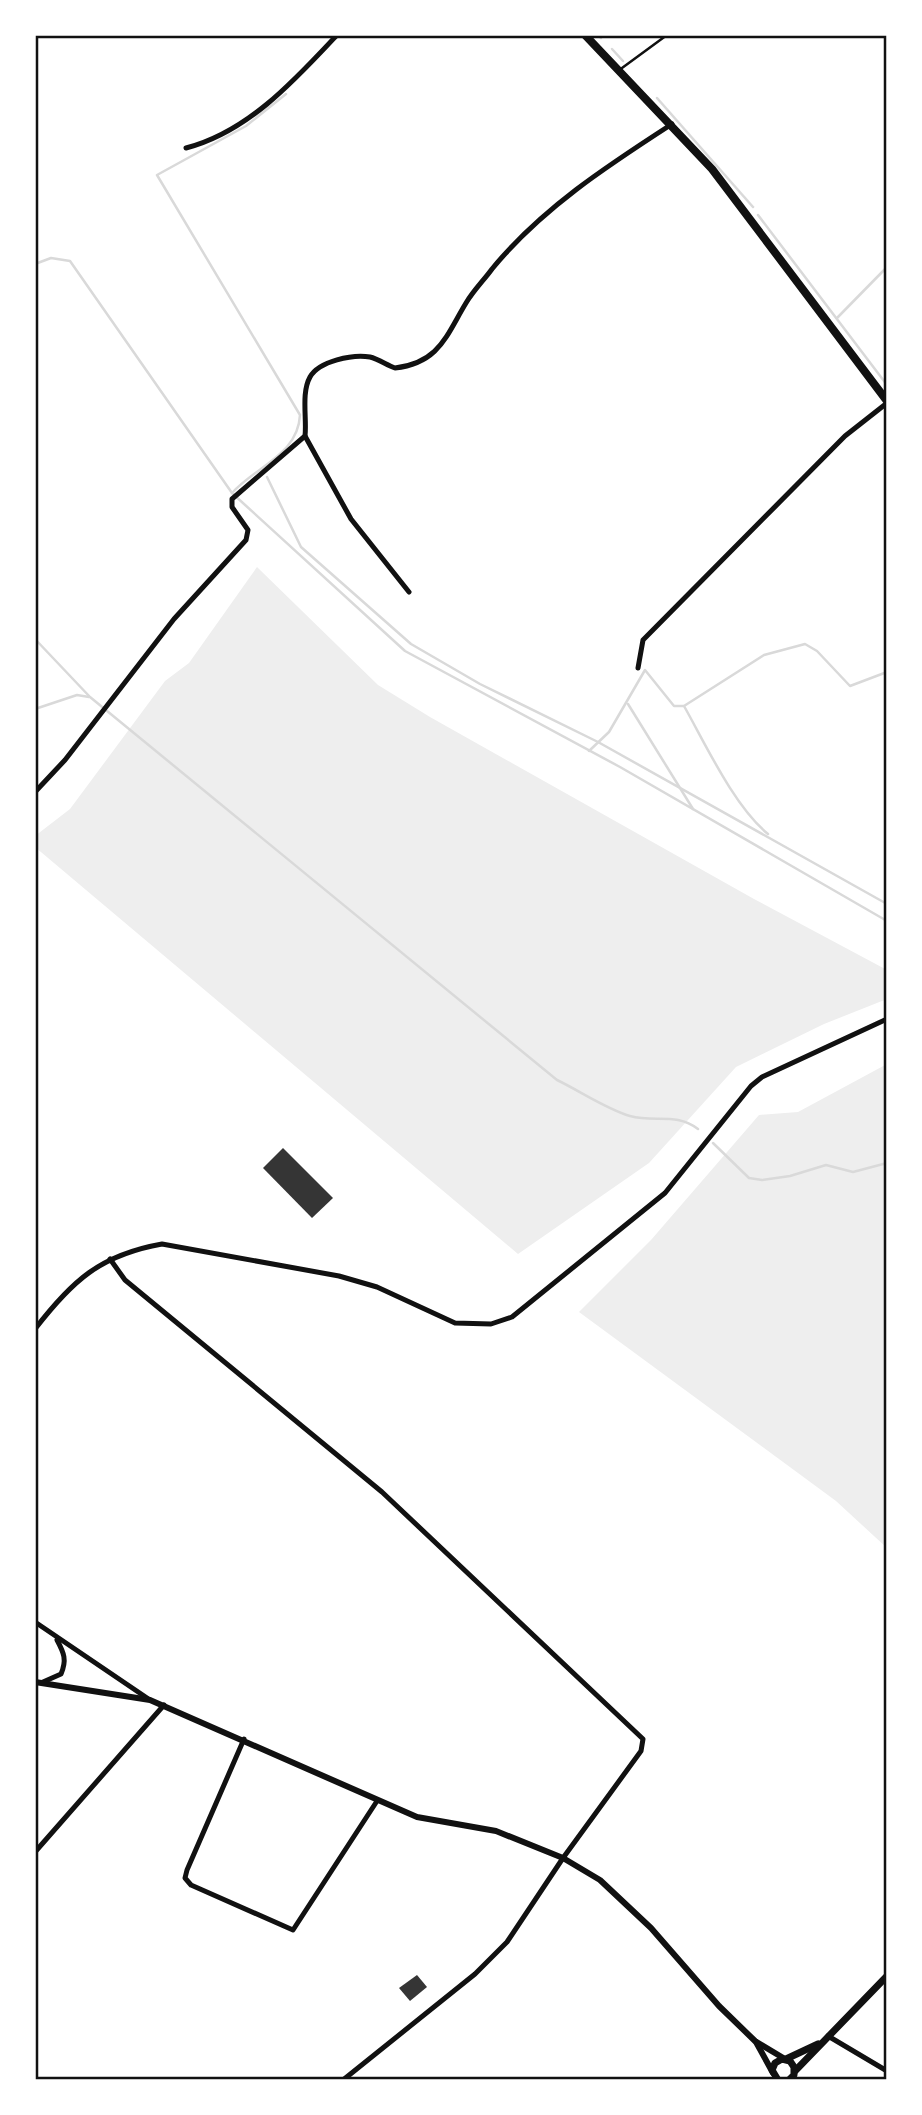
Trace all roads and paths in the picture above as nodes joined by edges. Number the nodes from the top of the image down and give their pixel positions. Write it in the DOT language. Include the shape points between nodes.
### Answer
graph roads {
  1 [pos="337,35"];
  2 [pos="585,35"];
  3 [pos="667,35"];
  4 [pos="619,70"];
  5 [pos="671,124"];
  6 [pos="186,148"];
  7 [pos="887,402"];
  8 [pos="305,436"];
  9 [pos="409,592"];
  10 [pos="638,668"];
  11 [pos="35,792"];
  12 [pos="887,1019"];
  13 [pos="110,1259"];
  14 [pos="35,1329"];
  15 [pos="35,1622"];
  16 [pos="55,1637"];
  17 [pos="38,1683"];
  18 [pos="150,1700"];
  19 [pos="163,1705"];
  20 [pos="244,1739"];
  21 [pos="377,1801"];
  22 [pos="35,1852"];
  23 [pos="563,1858"];
  24 [pos="887,1976"];
  25 [pos="828,2036"];
  26 [pos="755,2041"];
  27 [pos="822,2042"];
  28 [pos="786,2059"];
  29 [pos="795,2071"];
  30 [pos="887,2071"];
  31 [pos="774,2078"];
  32 [pos="344,2080"];
  33 [pos="789,2080"];
  1 -- 6 [label="street" via="267,104 233,127"];
  2 -- 4 [label="main road"];
  3 -- 4 [label="lane"];
  4 -- 5 [label="main road"];
  5 -- 7 [label="main road" via="730,192"];
  5 -- 8 [label="street" via="538,218 494,267 466,303 454,328 427,357 394,368 369,357 354,358 329,362 316,371 309,378"];
  7 -- 10 [label="street" via="845,436 643,640"];
  8 -- 9 [label="street" via="351,519"];
  8 -- 11 [label="street" via="235,496 232,507 248,530 246,540 174,619"];
  12 -- 13 [label="street" via="762,1077 665,1193 512,1317 491,1324 455,1323 377,1287 339,1276 162,1244 132,1249"];
  13 -- 14 [label="street" via="65,1290"];
  13 -- 23 [label="street" via="125,1280 383,1492 641,1735 641,1751"];
  15 -- 16 [label="street"];
  16 -- 17 [label="street" via="65,1664 61,1674"];
  16 -- 18 [label="street"];
  17 -- 18 [label="street"];
  18 -- 19 [label="street"];
  19 -- 20 [label="street"];
  19 -- 22 [label="street"];
  20 -- 21 [label="street"];
  20 -- 21 [label="street" via="187,1870 185,1878 191,1885 293,1930"];
  21 -- 23 [label="street" via="417,1817 496,1831"];
  23 -- 26 [label="street" via="600,1880 651,1928"];
  23 -- 32 [label="street" via="521,1924 491,1958"];
  24 -- 25 [label="main road"];
  25 -- 27 [label="main road"];
  25 -- 30 [label="street"];
  26 -- 28 [label="street"];
  26 -- 31 [label="street"];
  27 -- 28 [label="main road"];
  27 -- 29 [label="main road"];
  28 -- 29 [label="main road"];
  28 -- 31 [label="main road" via="775,2063"];
  29 -- 33 [label="main road"];
}
